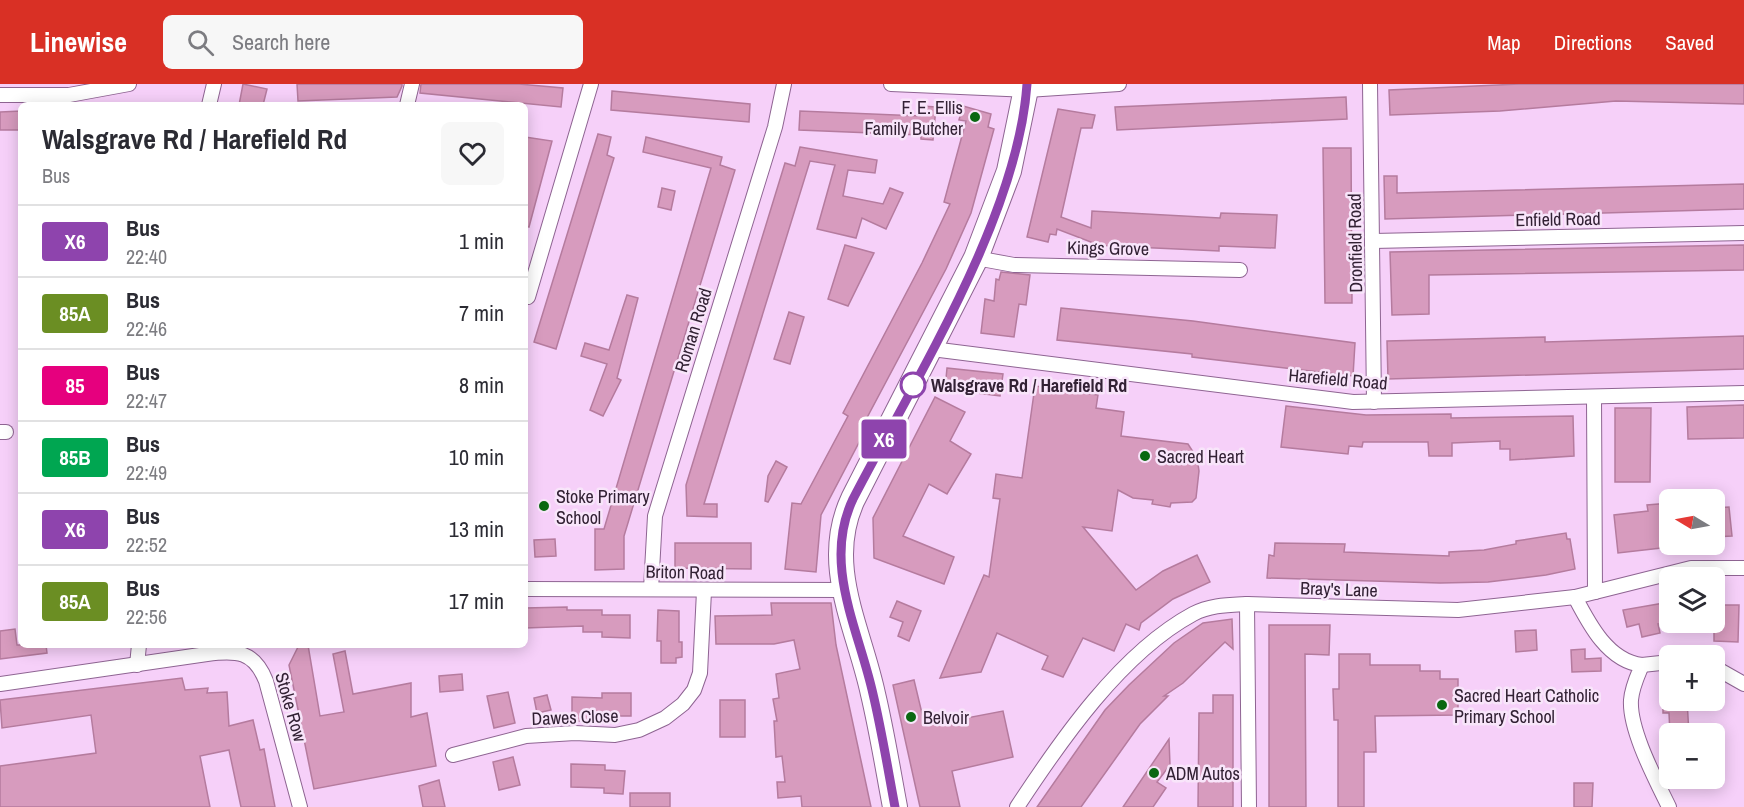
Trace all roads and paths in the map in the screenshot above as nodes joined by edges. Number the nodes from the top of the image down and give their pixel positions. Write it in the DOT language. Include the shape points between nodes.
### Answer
graph roads {
  1 [pos="129,84"];
  2 [pos="214,84"];
  3 [pos="412,84"];
  4 [pos="591,84"];
  5 [pos="784,84"];
  6 [pos="891,84"];
  7 [pos="1119,84"];
  8 [pos="1370,84"];
  9 [pos="1027,87"];
  10 [pos="0,95"];
  11 [pos="210,102"];
  12 [pos="408,102"];
  13 [pos="1744,233"];
  14 [pos="1373,241"];
  15 [pos="976,258"];
  16 [pos="1240,270"];
  17 [pos="528,297"];
  18 [pos="932,349"];
  19 [pos="1744,393"];
  20 [pos="1594,397"];
  21 [pos="1374,402"];
  22 [pos="1744,568"];
  23 [pos="528,589"];
  24 [pos="651,589"];
  25 [pos="844,590"];
  26 [pos="704,591"];
  27 [pos="1596,592"];
  28 [pos="1575,597"];
  29 [pos="1247,604"];
  30 [pos="139,648"];
  31 [pos="249,650"];
  32 [pos="1659,663"];
  33 [pos="137,664"];
  34 [pos="1642,665"];
  35 [pos="1725,673"];
  36 [pos="0,684"];
  37 [pos="1744,684"];
  38 [pos="453,754"];
  39 [pos="300,807"];
  40 [pos="895,807"];
  41 [pos="1017,807"];
  42 [pos="1249,807"];
  43 [pos="1669,807"];
  1 -- 10 [label="street" via="69,95"];
  2 -- 11 [label="street"];
  3 -- 12 [label="street"];
  4 -- 17 [label="street"];
  5 -- 24 [label="street, Roman Road" via="775,127 655,516"];
  6 -- 9 [label="street"];
  7 -- 9 [label="street"];
  8 -- 14 [label="street, Dronfield Road"];
  9 -- 15 [label="highway" via="1009,171"];
  13 -- 14 [label="street, Enfield Road"];
  14 -- 21 [label="street, Dronfield Road"];
  15 -- 16 [label="street, Kings Grove" via="1014,265"];
  15 -- 18 [label="highway"];
  18 -- 21 [label="street, Harefield Road"];
  18 -- 25 [label="highway" via="844,520 839,553"];
  19 -- 20 [label="street, Harefield Road"];
  20 -- 21 [label="street, Harefield Road"];
  20 -- 27 [label="street"];
  22 -- 27 [label="street, Bray's Lane" via="1691,568"];
  23 -- 24 [label="street, Briton Road"];
  24 -- 26 [label="street, Briton Road"];
  25 -- 26 [label="street, Briton Road"];
  25 -- 40 [label="highway" via="873,693"];
  26 -- 38 [label="street, Dawes Close" via="698,682 683,704 665,718 624,734 526,736"];
  27 -- 28 [label="street, Bray's Lane"];
  28 -- 29 [label="street, Bray's Lane" via="1458,610"];
  28 -- 34 [label="street" via="1609,648 1630,663"];
  29 -- 41 [label="street, Bray's Lane" via="1213,607 1193,614 1153,643 1124,669 1081,719"];
  29 -- 42 [label="street"];
  30 -- 33 [label="street"];
  31 -- 33 [label="street, Stoke Row"];
  31 -- 39 [label="street, Stoke Row" via="266,681"];
  32 -- 34 [label="street"];
  33 -- 36 [label="street, Stoke Row"];
  34 -- 43 [label="street" via="1630,703 1641,743"];
  35 -- 37 [label="street"];
}
